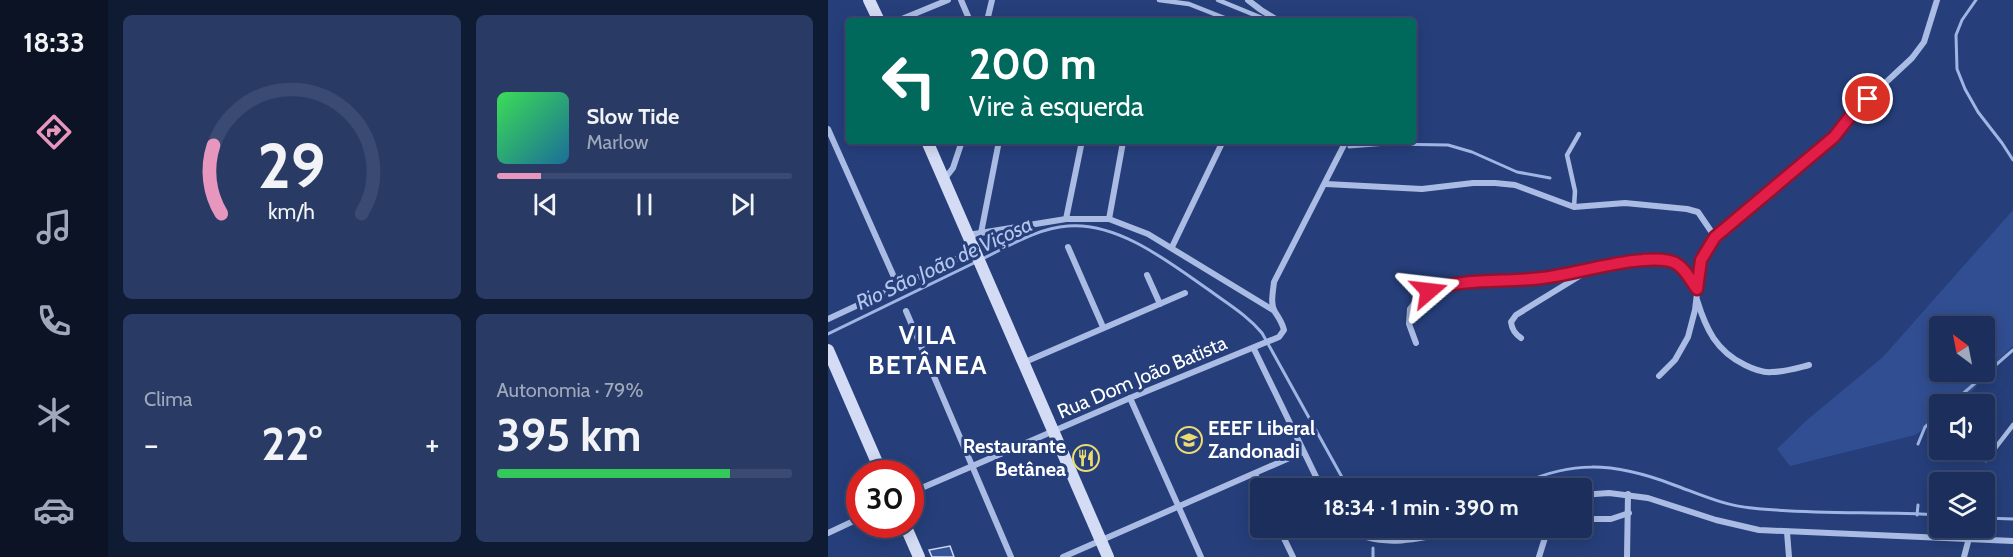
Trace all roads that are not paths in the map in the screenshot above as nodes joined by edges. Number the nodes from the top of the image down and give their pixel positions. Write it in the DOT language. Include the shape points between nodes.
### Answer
graph roads {
  1 [pos="869,0"];
  2 [pos="948,0"];
  3 [pos="961,0"];
  4 [pos="992,0"];
  5 [pos="1159,0"];
  6 [pos="1218,0"];
  7 [pos="1248,0"];
  8 [pos="1937,0"];
  9 [pos="1189,2"];
  10 [pos="1261,10"];
  11 [pos="878,18"];
  12 [pos="904,18"];
  13 [pos="969,18"];
  14 [pos="988,18"];
  15 [pos="1225,18"];
  16 [pos="1258,18"];
  17 [pos="1262,18"];
  18 [pos="1274,18"];
  19 [pos="828,129"];
  20 [pos="1579,134"];
  21 [pos="928,144"];
  22 [pos="961,144"];
  23 [pos="998,144"];
  24 [pos="1081,144"];
  25 [pos="1123,144"];
  26 [pos="1222,144"];
  27 [pos="1345,144"];
  28 [pos="943,181"];
  29 [pos="1326,184"];
  30 [pos="1574,207"];
  31 [pos="1066,219"];
  32 [pos="1109,219"];
  33 [pos="981,233"];
  34 [pos="968,236"];
  35 [pos="1715,237"];
  36 [pos="1068,247"];
  37 [pos="1172,247"];
  38 [pos="976,254"];
  39 [pos="1592,268"];
  40 [pos="1147,275"];
  41 [pos="898,286"];
  42 [pos="1185,293"];
  43 [pos="1697,293"];
  44 [pos="1160,304"];
  45 [pos="1274,310"];
  46 [pos="906,311"];
  47 [pos="828,319"];
  48 [pos="1103,327"];
  49 [pos="1521,338"];
  50 [pos="1416,343"];
  51 [pos="1254,349"];
  52 [pos="828,350"];
  53 [pos="1024,362"];
  54 [pos="1809,365"];
  55 [pos="1659,376"];
  56 [pos="1130,398"];
  57 [pos="2013,425"];
  58 [pos="1054,431"];
  59 [pos="1995,448"];
  60 [pos="1303,452"];
  61 [pos="876,460"];
  62 [pos="972,466"];
  63 [pos="1255,474"];
  64 [pos="1257,478"];
  65 [pos="1316,478"];
  66 [pos="924,487"];
  67 [pos="1628,494"];
  68 [pos="1592,495"];
  69 [pos="1179,507"];
  70 [pos="1629,513"];
  71 [pos="1592,519"];
  72 [pos="846,525"];
  73 [pos="1787,532"];
  74 [pos="828,533"];
  75 [pos="1929,537"];
  76 [pos="911,538"];
  77 [pos="1284,538"];
  78 [pos="1375,538"];
  79 [pos="1421,538"];
  80 [pos="1545,538"];
  81 [pos="1969,538"];
  82 [pos="1100,540"];
  83 [pos="2013,541"];
  84 [pos="919,557"];
  85 [pos="1011,557"];
  86 [pos="1063,557"];
  87 [pos="1108,557"];
  88 [pos="1201,557"];
  89 [pos="1293,557"];
  90 [pos="1539,557"];
  91 [pos="1627,557"];
  92 [pos="1789,557"];
  93 [pos="1964,557"];
  1 -- 11 [label="street"];
  2 -- 12 [label="street"];
  3 -- 13 [label="street"];
  4 -- 14 [label="street"];
  5 -- 9 [label="lane"];
  6 -- 16 [label="lane"];
  7 -- 10 [label="street"];
  8 -- 35 [label="street" via="1924,42 1912,58 1852,114 1834,137"];
  9 -- 15 [label="lane"];
  10 -- 17 [label="lane"];
  10 -- 18 [label="street"];
  19 -- 41 [label="street"];
  20 -- 30 [label="lane" via="1567,155 1575,191"];
  21 -- 28 [label="street"];
  22 -- 28 [label="street" via="953,168"];
  23 -- 33 [label="street"];
  24 -- 31 [label="street"];
  25 -- 32 [label="street"];
  26 -- 37 [label="street"];
  27 -- 29 [label="street"];
  28 -- 34 [label="street"];
  29 -- 30 [label="street" via="1422,189 1495,183 1515,185"];
  29 -- 45 [label="street" via="1274,282"];
  30 -- 35 [label="street" via="1625,202 1688,209 1698,212"];
  31 -- 32 [label="street"];
  31 -- 33 [label="street"];
  32 -- 37 [label="street"];
  33 -- 34 [label="street"];
  34 -- 38 [label="street"];
  35 -- 43 [label="street" via="1701,260"];
  36 -- 48 [label="street"];
  37 -- 45 [label="street"];
  38 -- 41 [label="street"];
  38 -- 53 [label="street"];
  39 -- 43 [label="street" via="1672,262 1683,270"];
  39 -- 49 [label="street" via="1516,315 1511,326"];
  39 -- 50 [label="street" via="1542,278 1454,283 1429,291 1410,309 1409,324"];
  40 -- 44 [label="street"];
  41 -- 47 [label="street"];
  42 -- 44 [label="street"];
  43 -- 54 [label="street" via="1713,340 1739,362 1770,373"];
  43 -- 55 [label="street" via="1685,343"];
  44 -- 48 [label="street"];
  45 -- 51 [label="street, Rua Dom João Batista" via="1284,330 1279,337"];
  46 -- 62 [label="street"];
  48 -- 53 [label="street"];
  51 -- 56 [label="street, Rua Dom João Batista"];
  51 -- 60 [label="street"];
  52 -- 61 [label="street"];
  53 -- 58 [label="street"];
  56 -- 58 [label="street, Rua Dom João Batista"];
  56 -- 69 [label="street"];
  57 -- 59 [label="lane"];
  58 -- 62 [label="street, Rua Dom João Batista"];
  58 -- 82 [label="street"];
  60 -- 63 [label="street"];
  60 -- 65 [label="street"];
  62 -- 66 [label="street, Rua Dom João Batista"];
  62 -- 85 [label="street"];
  63 -- 64 [label="street"];
  63 -- 69 [label="street"];
  67 -- 68 [label="street"];
  67 -- 70 [label="street"];
  67 -- 73 [label="street" via="1737,526"];
  69 -- 82 [label="street"];
  69 -- 88 [label="street"];
  70 -- 71 [label="street" via="1611,519"];
  70 -- 91 [label="street"];
  72 -- 74 [label="street"];
  73 -- 75 [label="street"];
  73 -- 92 [label="street"];
  76 -- 84 [label="street"];
  77 -- 89 [label="street"];
  78 -- 79 [label="street"];
  80 -- 90 [label="street"];
  81 -- 83 [label="street"];
  81 -- 93 [label="street"];
  82 -- 86 [label="street"];
  82 -- 87 [label="street"];
}
